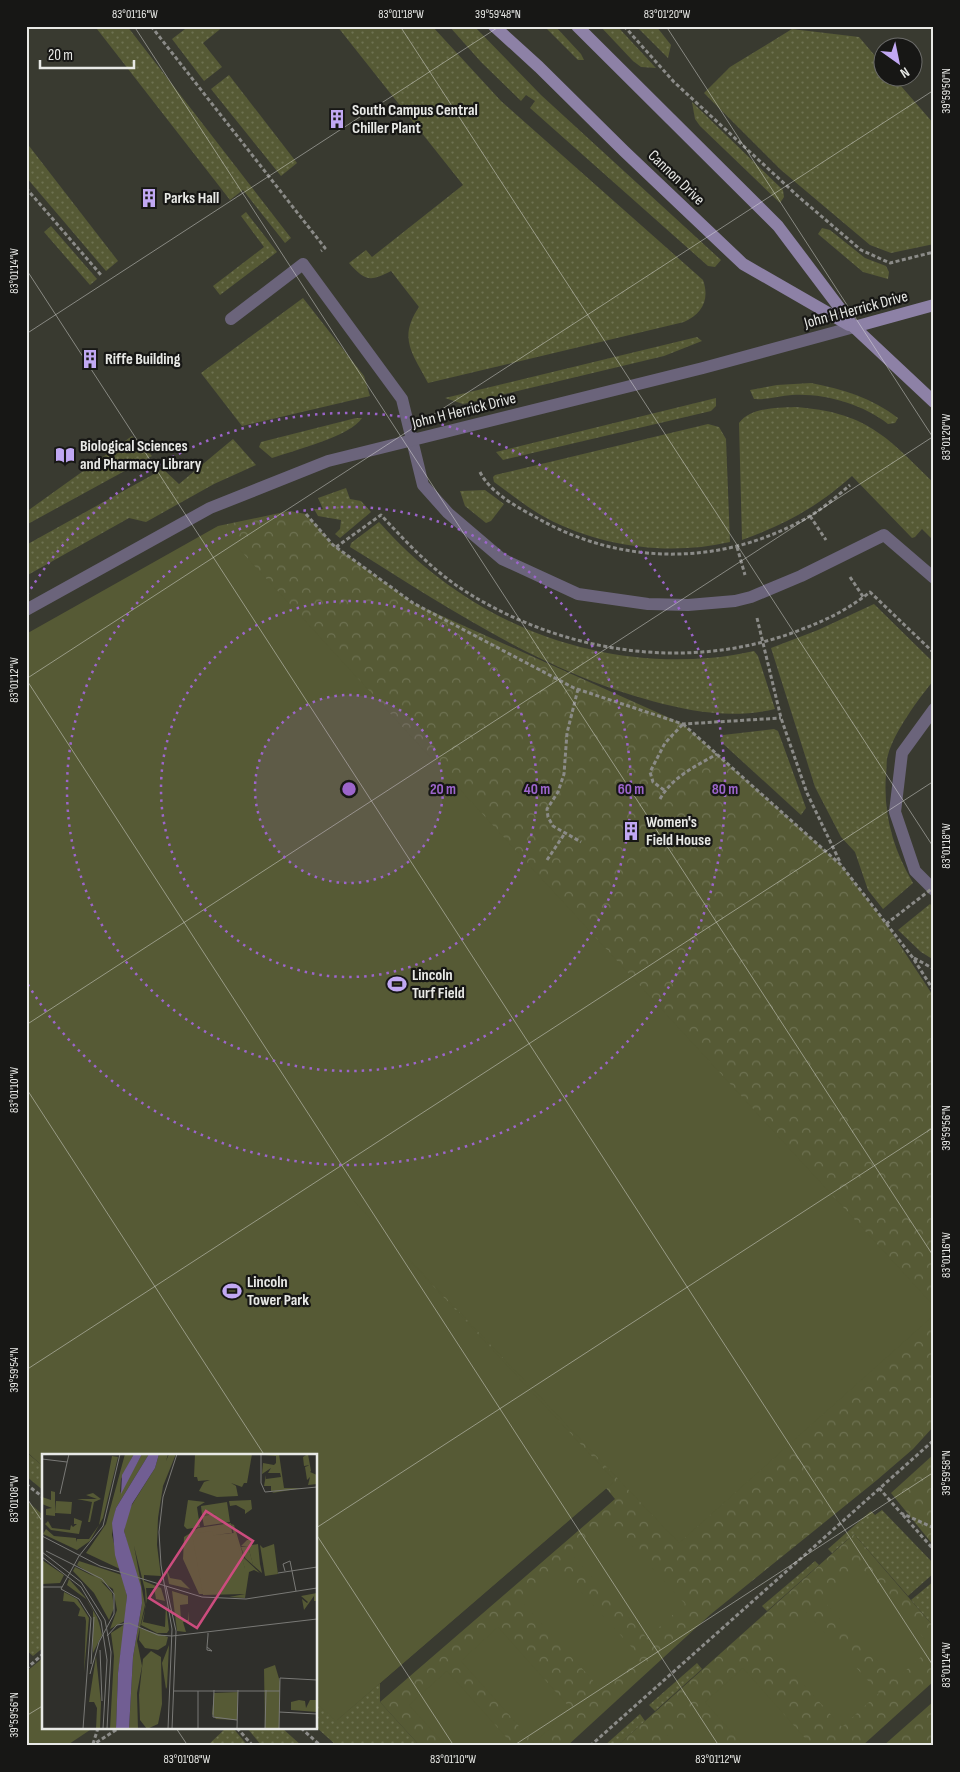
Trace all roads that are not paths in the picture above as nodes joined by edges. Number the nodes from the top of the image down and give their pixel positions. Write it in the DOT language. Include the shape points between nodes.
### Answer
graph roads {
  1 [pos="494,26"];
  2 [pos="577,26"];
  3 [pos="934,305"];
  4 [pos="231,319"];
  5 [pos="854,327"];
  6 [pos="934,402"];
  7 [pos="411,441"];
  8 [pos="934,578"];
  9 [pos="26,610"];
  10 [pos="934,709"];
  11 [pos="934,889"];
  1 -- 5 [label="street, Cannon Drive" via="743,264"];
  2 -- 5 [label="street, Cannon Drive" via="778,226"];
  3 -- 5 [label="street, John H Herrick Drive"];
  4 -- 7 [label="street" via="303,264 402,399"];
  5 -- 6 [label="street, Cannon Drive"];
  5 -- 7 [label="street, John H Herrick Drive"];
  7 -- 8 [label="street" via="423,485 448,513 502,559 578,594 648,604 735,602 801,576 884,535"];
  7 -- 9 [label="street, John H Herrick Drive" via="328,461 210,508"];
  10 -- 11 [label="street" via="902,753 895,812 914,870"];
}
